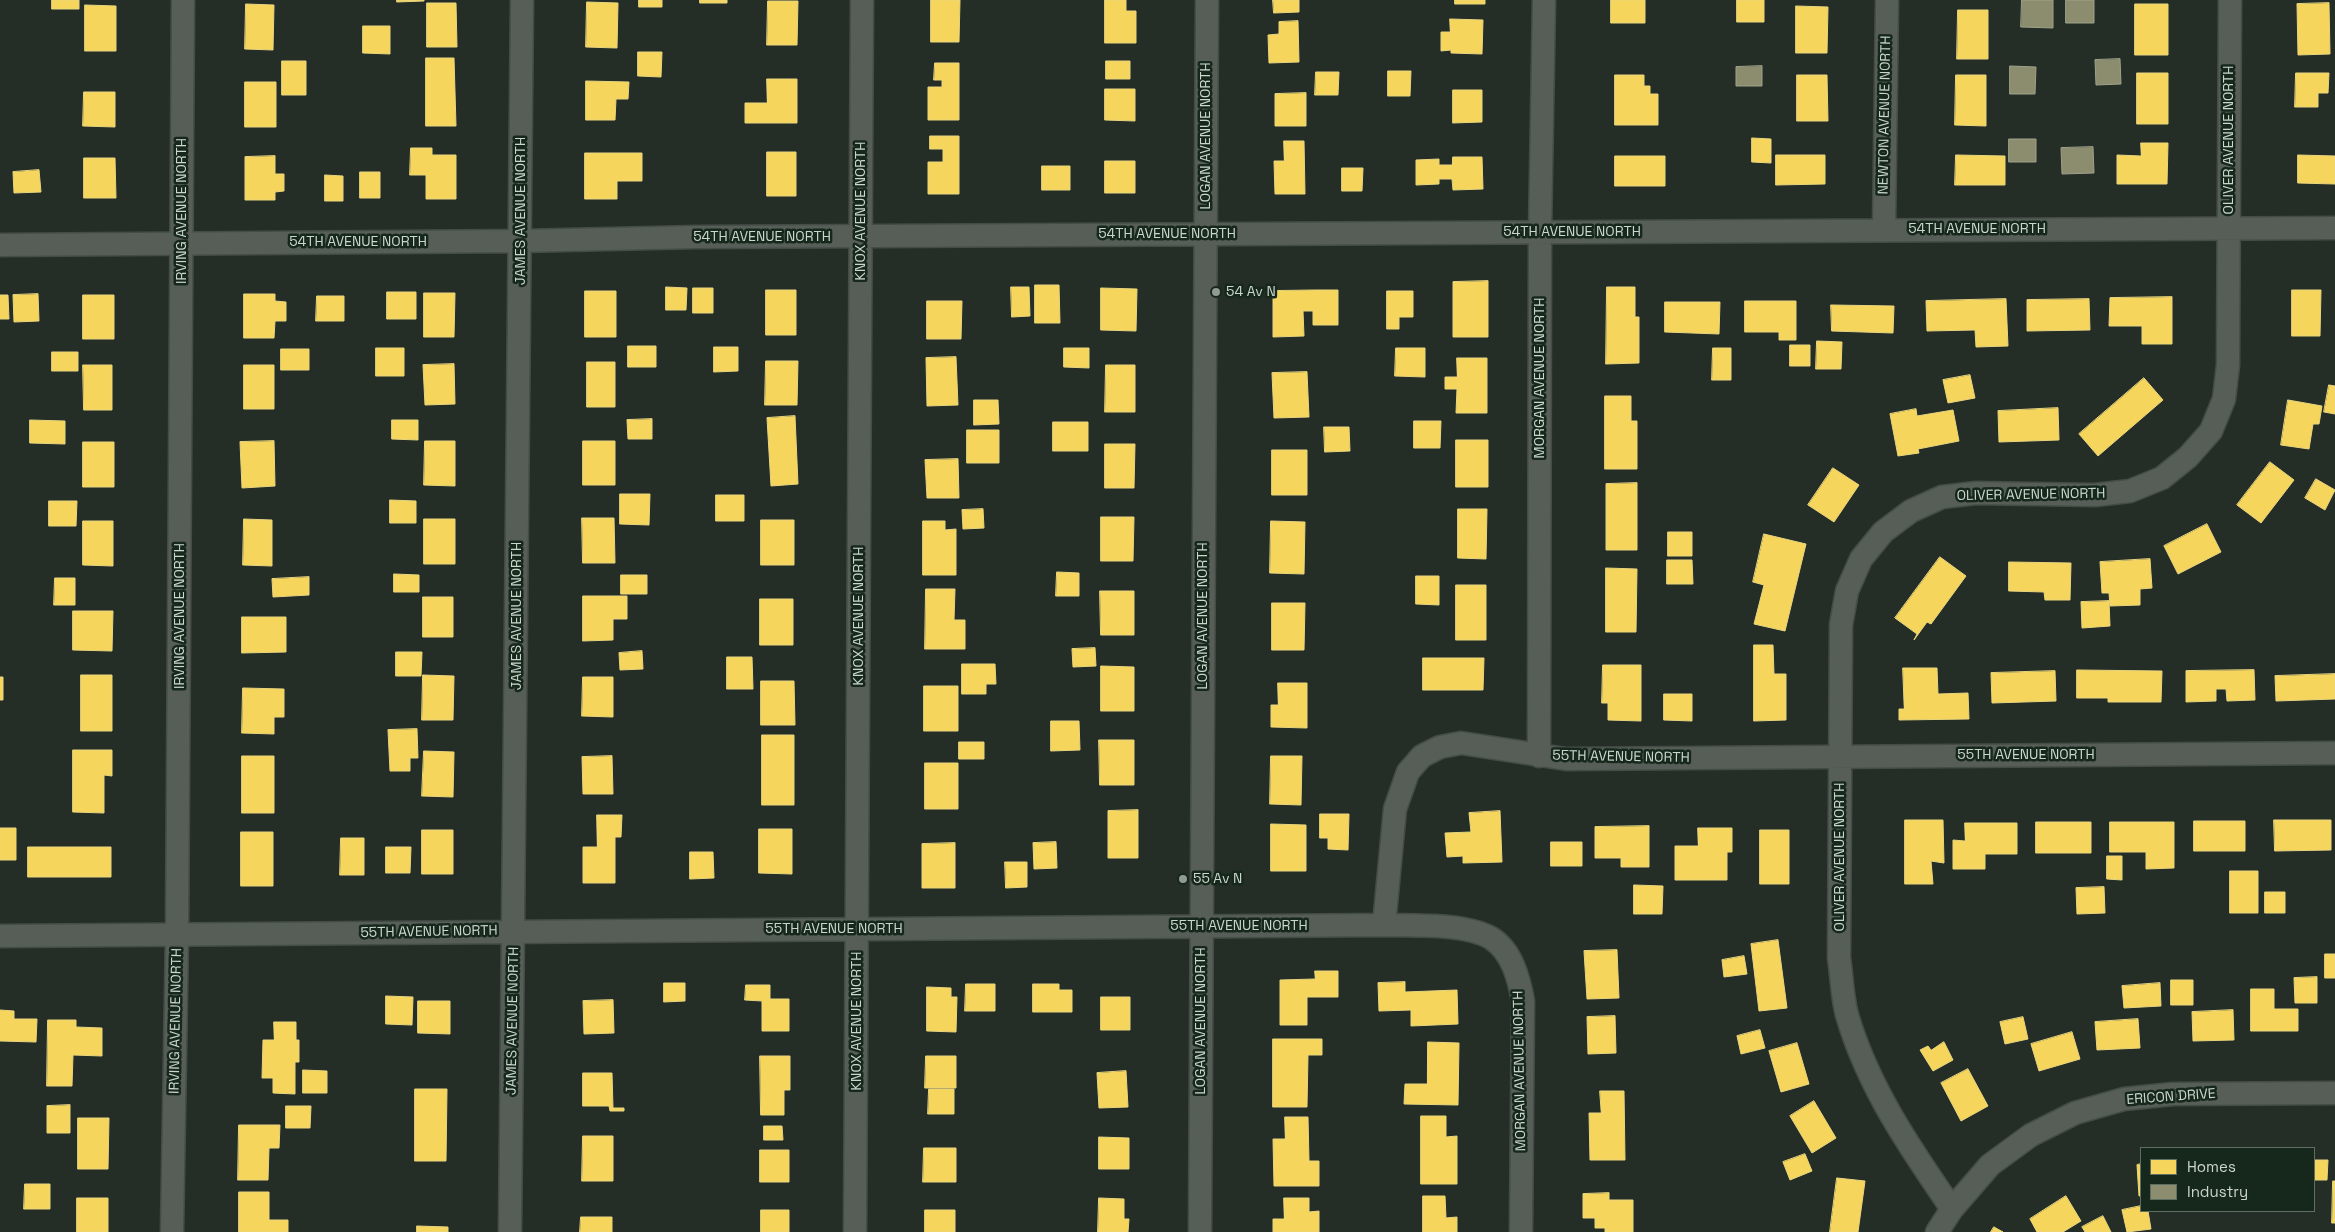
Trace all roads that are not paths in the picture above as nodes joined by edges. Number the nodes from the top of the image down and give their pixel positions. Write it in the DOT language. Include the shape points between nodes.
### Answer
graph roads {
  1 [pos="183,0"];
  2 [pos="522,0"];
  3 [pos="862,0"];
  4 [pos="1207,0"];
  5 [pos="1544,0"];
  6 [pos="1887,0"];
  7 [pos="2230,0"];
  8 [pos="2228,228"];
  9 [pos="2335,228"];
  10 [pos="1884,230"];
  11 [pos="1540,232"];
  12 [pos="1206,234"];
  13 [pos="861,236"];
  14 [pos="520,241"];
  15 [pos="182,243"];
  16 [pos="0,245"];
  17 [pos="2335,753"];
  18 [pos="1539,756"];
  19 [pos="1840,757"];
  20 [pos="1384,925"];
  21 [pos="1202,926"];
  22 [pos="857,929"];
  23 [pos="515,931"];
  24 [pos="177,935"];
  25 [pos="0,936"];
  26 [pos="2335,1093"];
  27 [pos="1952,1210"];
  28 [pos="172,1232"];
  29 [pos="510,1232"];
  30 [pos="855,1232"];
  31 [pos="1200,1232"];
  32 [pos="1521,1232"];
  33 [pos="1937,1232"];
  1 -- 15 [label="street, IRVING AVENUE NORTH"];
  2 -- 14 [label="street, JAMES AVENUE NORTH"];
  3 -- 13 [label="street, KNOX AVENUE NORTH"];
  4 -- 12 [label="street, LOGAN AVENUE NORTH"];
  5 -- 11 [label="street, MORGAN AVENUE NORTH"];
  6 -- 10 [label="street, NEWTON AVENUE NORTH"];
  7 -- 8 [label="street, OLIVER AVENUE NORTH"];
  8 -- 9 [label="street, 54TH AVENUE NORTH"];
  8 -- 10 [label="street, 54TH AVENUE NORTH"];
  8 -- 19 [label="street, OLIVER AVENUE NORTH" via="2228,365 2224,399 2210,431 2188,457 2162,478 2130,491 2095,495 1976,493 1942,497 1911,511 1883,532 1861,559 1847,591 1841,625"];
  10 -- 11 [label="street, 54TH AVENUE NORTH"];
  11 -- 12 [label="street, 54TH AVENUE NORTH"];
  11 -- 18 [label="street, MORGAN AVENUE NORTH"];
  12 -- 13 [label="street, 54TH AVENUE NORTH"];
  12 -- 21 [label="street, LOGAN AVENUE NORTH"];
  13 -- 14 [label="street, 54TH AVENUE NORTH"];
  13 -- 22 [label="street, KNOX AVENUE NORTH"];
  14 -- 15 [label="street, 54TH AVENUE NORTH"];
  14 -- 23 [label="street, JAMES AVENUE NORTH"];
  15 -- 16 [label="street, 54TH AVENUE NORTH"];
  15 -- 24 [label="street, IRVING AVENUE NORTH"];
  17 -- 19 [label="street, 55TH AVENUE NORTH"];
  18 -- 19 [label="street, 55TH AVENUE NORTH" via="1566,759"];
  18 -- 20 [label="street, 55TH AVENUE NORTH" via="1461,743 1440,747 1422,756 1408,772 1395,809"];
  19 -- 27 [label="street, OLIVER AVENUE NORTH" via="1839,958 1846,1013 1864,1064 1889,1113"];
  20 -- 21 [label="street, 55TH AVENUE NORTH"];
  20 -- 32 [label="street, MORGAN AVENUE NORTH" via="1440,926 1491,938 1508,955 1518,977 1522,1001"];
  21 -- 22 [label="street, 55TH AVENUE NORTH"];
  21 -- 31 [label="street, LOGAN AVENUE NORTH"];
  22 -- 23 [label="street, 55TH AVENUE NORTH"];
  22 -- 30 [label="street, KNOX AVENUE NORTH"];
  23 -- 24 [label="street, 55TH AVENUE NORTH"];
  23 -- 29 [label="street, JAMES AVENUE NORTH"];
  24 -- 25 [label="street, 55TH AVENUE NORTH"];
  24 -- 28 [label="street, IRVING AVENUE NORTH"];
  26 -- 27 [label="street, ERICON DRIVE" via="2173,1094 2124,1099 2075,1113 2030,1135 1990,1165"];
  27 -- 33 [label="street, ERICON DRIVE"];
}
